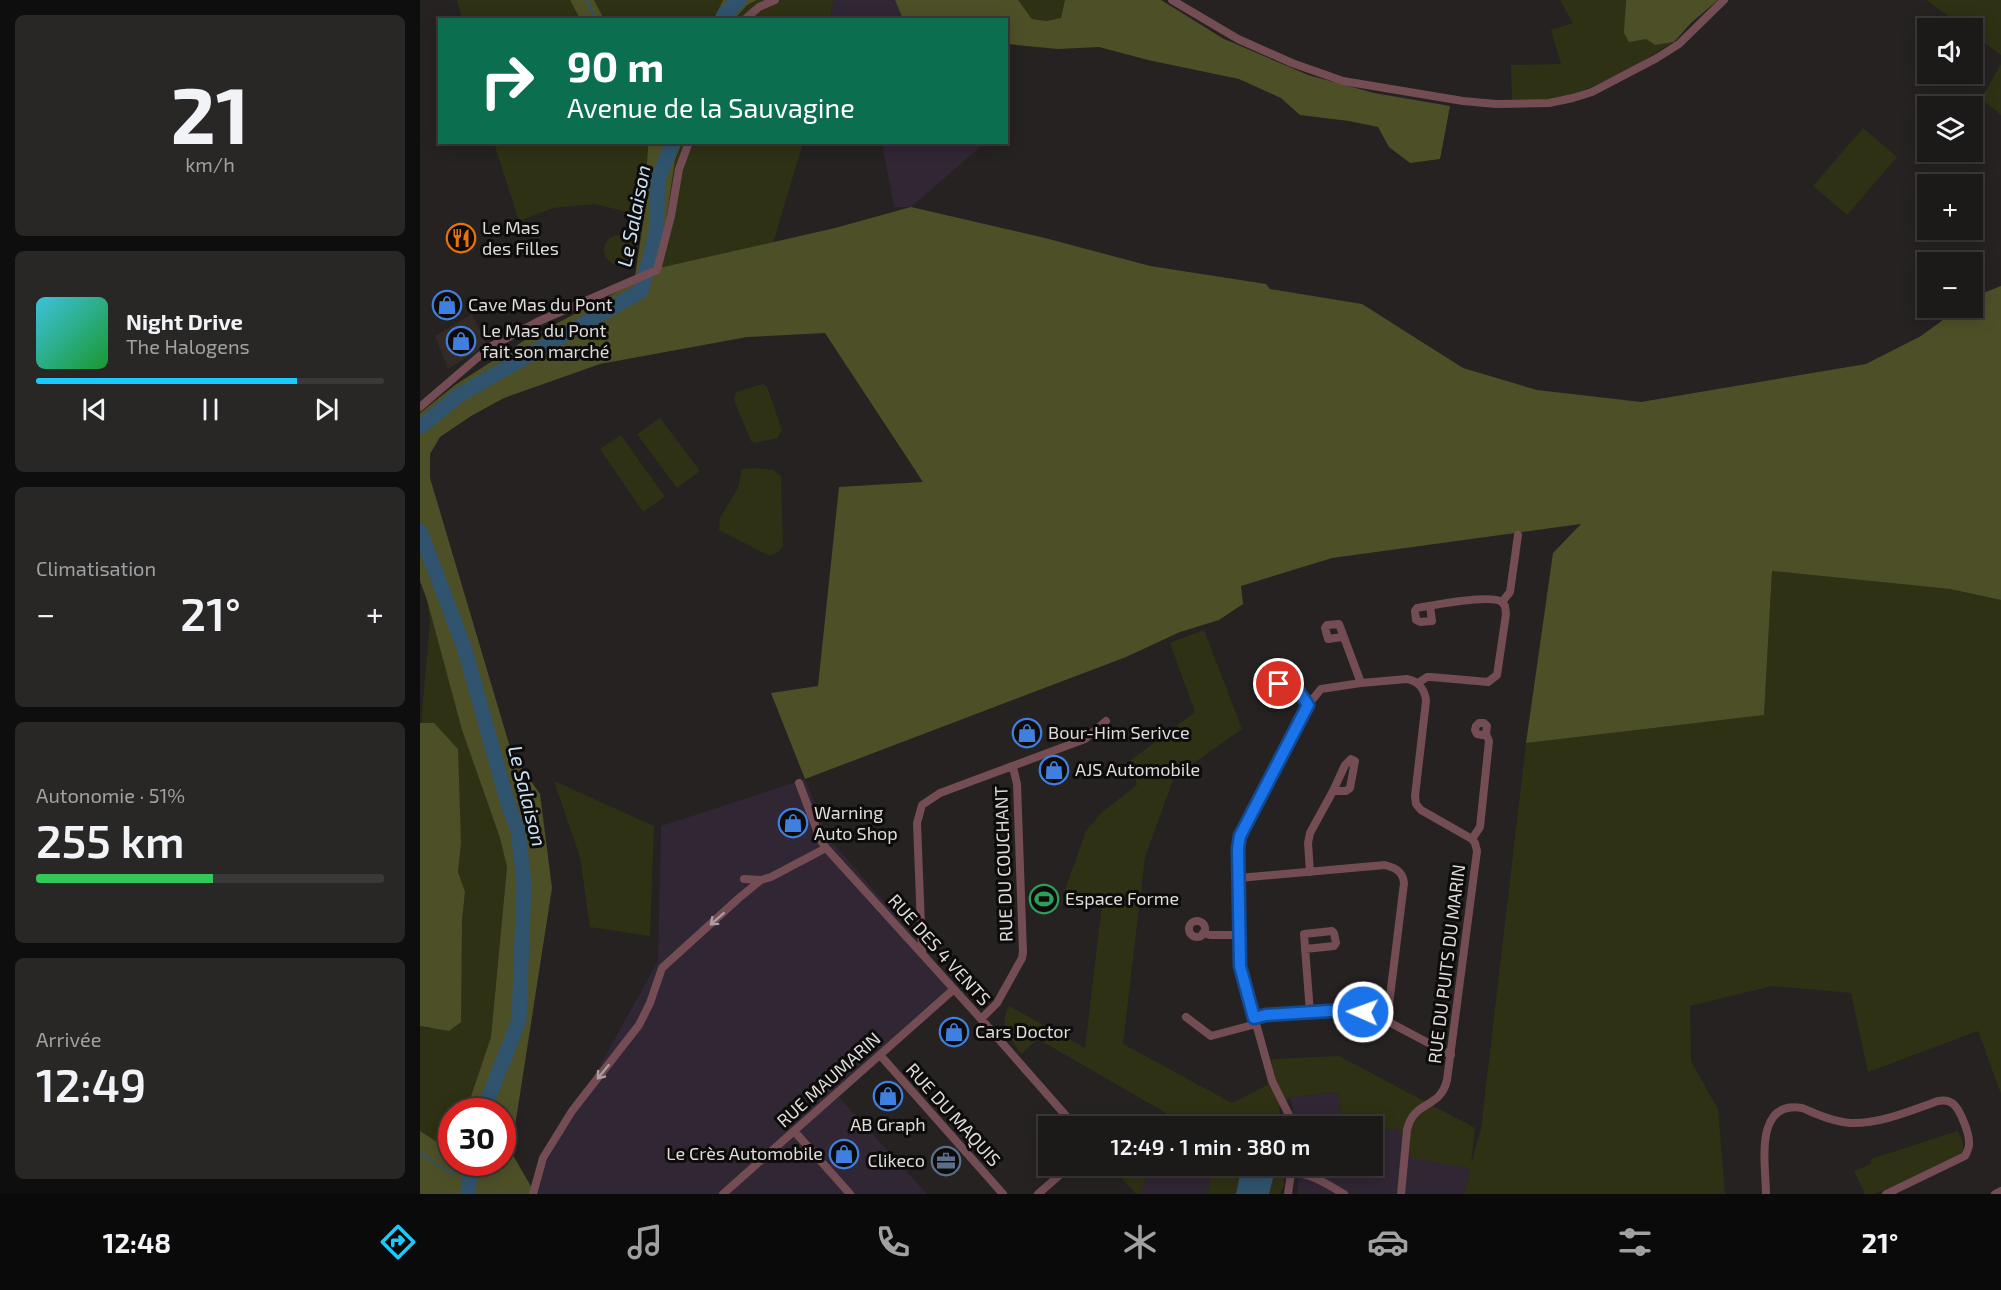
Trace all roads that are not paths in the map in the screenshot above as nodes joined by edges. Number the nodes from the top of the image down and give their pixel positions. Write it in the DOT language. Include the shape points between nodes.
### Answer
graph roads {
  1 [pos="775,0"];
  2 [pos="1172,0"];
  3 [pos="1724,0"];
  4 [pos="746,18"];
  5 [pos="688,144"];
  6 [pos="420,407"];
  7 [pos="1518,535"];
  8 [pos="1502,602"];
  9 [pos="1430,606"];
  10 [pos="1343,637"];
  11 [pos="1291,683"];
  12 [pos="1361,683"];
  13 [pos="1418,683"];
  14 [pos="1308,705"];
  15 [pos="1106,721"];
  16 [pos="1486,734"];
  17 [pos="1013,767"];
  18 [pos="799,783"];
  19 [pos="1333,791"];
  20 [pos="1472,839"];
  21 [pos="826,848"];
  22 [pos="1310,872"];
  23 [pos="1239,878"];
  24 [pos="744,879"];
  25 [pos="761,880"];
  26 [pos="1203,933"];
  27 [pos="1239,935"];
  28 [pos="1305,949"];
  29 [pos="922,953"];
  30 [pos="954,989"];
  31 [pos="1310,1013"];
  32 [pos="1185,1017"];
  33 [pos="981,1019"];
  34 [pos="1255,1021"];
  35 [pos="1387,1021"];
  36 [pos="880,1055"];
  37 [pos="1451,1055"];
  38 [pos="1066,1116"];
  39 [pos="1289,1116"];
  40 [pos="794,1131"];
  41 [pos="1059,1176"];
  42 [pos="1291,1176"];
  43 [pos="1311,1176"];
  44 [pos="2001,1191"];
  45 [pos="533,1193"];
  46 [pos="723,1194"];
  47 [pos="850,1194"];
  48 [pos="1003,1194"];
  49 [pos="1038,1194"];
  50 [pos="1288,1194"];
  51 [pos="1344,1194"];
  52 [pos="1401,1194"];
  53 [pos="1766,1194"];
  54 [pos="1886,1194"];
  55 [pos="1995,1194"];
  1 -- 4 [label="street"];
  2 -- 3 [label="street" via="1238,39 1343,81 1496,104 1549,103 1592,92 1679,44"];
  5 -- 6 [label="street" via="657,270 537,322 490,347"];
  7 -- 8 [label="street" via="1510,592"];
  8 -- 9 [label="street" via="1492,598"];
  8 -- 13 [label="street" via="1506,610 1498,670 1493,679 1483,682 1427,677"];
  10 -- 12 [label="street"];
  11 -- 14 [label="street"];
  12 -- 13 [label="street" via="1407,679"];
  12 -- 14 [label="street" via="1321,689"];
  13 -- 20 [label="street, RUE DU PUITS DU MARIN" via="1426,701 1416,804"];
  14 -- 23 [label="street" via="1242,831 1238,842"];
  15 -- 17 [label="street" via="1085,739"];
  16 -- 20 [label="street" via="1489,741 1480,827"];
  17 -- 29 [label="street" via="940,793 922,805 917,823"];
  17 -- 33 [label="street, RUE DU COUCHANT" via="1017,784 1023,952 997,1003"];
  18 -- 21 [label="street, RUE DES 4 VENTS"];
  19 -- 22 [label="street" via="1308,837"];
  20 -- 37 [label="street, RUE DU PUITS DU MARIN" via="1477,851"];
  21 -- 25 [label="street"];
  21 -- 29 [label="street, RUE DES 4 VENTS"];
  22 -- 23 [label="street"];
  22 -- 35 [label="street" via="1385,865 1404,878"];
  23 -- 27 [label="street"];
  24 -- 25 [label="street"];
  25 -- 45 [label="street, one-way" via="662,968 639,1024 572,1111 543,1158"];
  26 -- 27 [label="street"];
  27 -- 34 [label="street" via="1240,966"];
  28 -- 31 [label="street"];
  29 -- 30 [label="street, RUE DES 4 VENTS"];
  30 -- 33 [label="street, RUE DES 4 VENTS"];
  30 -- 36 [label="street, RUE MAUMARIN"];
  31 -- 34 [label="street" via="1266,1015"];
  31 -- 35 [label="street" via="1354,1010"];
  32 -- 34 [label="street" via="1211,1036"];
  33 -- 38 [label="street, RUE DES 4 VENTS"];
  34 -- 39 [label="street" via="1272,1081"];
  35 -- 37 [label="street"];
  36 -- 40 [label="street, RUE MAUMARIN"];
  36 -- 48 [label="street, RUE DU MAQUIS"];
  37 -- 52 [label="street, RUE DU PUITS DU MARIN" via="1444,1092 1416,1110 1408,1125"];
  40 -- 46 [label="street, RUE MAUMARIN"];
  40 -- 47 [label="street"];
  41 -- 49 [label="street"];
  42 -- 50 [label="street"];
  43 -- 51 [label="street"];
  44 -- 55 [label="street"];
  53 -- 54 [label="street" via="1764,1135 1782,1111 1803,1109 1836,1121 1860,1123 1938,1101 1953,1104 1960,1112 1969,1139 1965,1156"];
}
